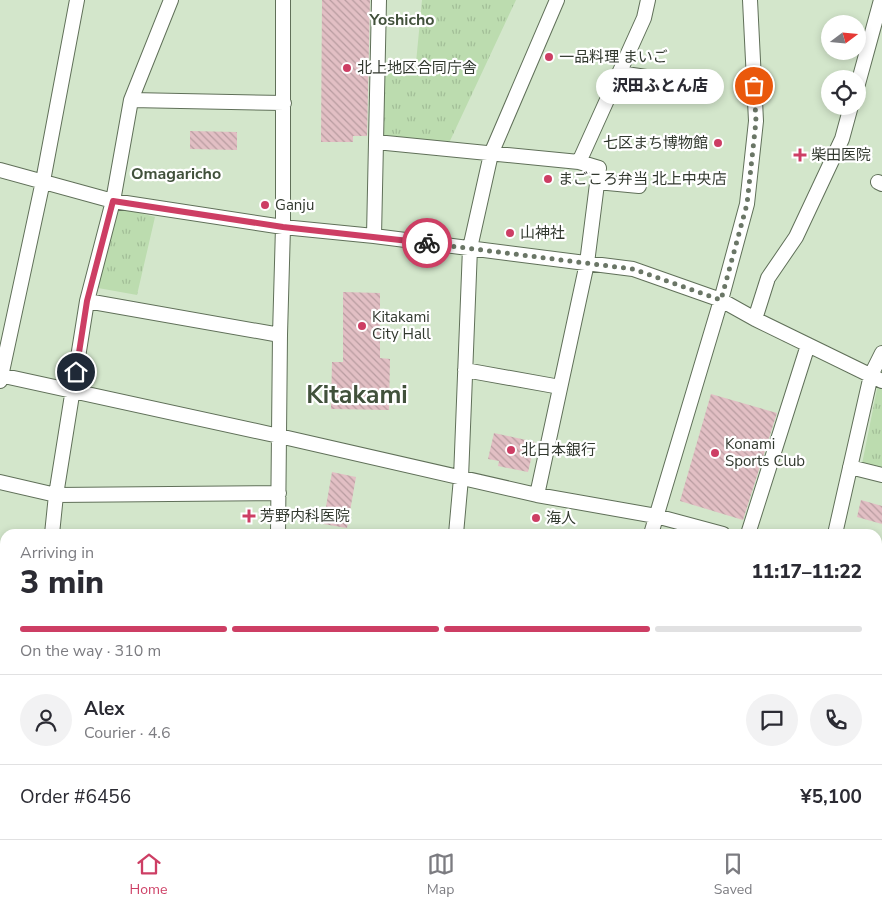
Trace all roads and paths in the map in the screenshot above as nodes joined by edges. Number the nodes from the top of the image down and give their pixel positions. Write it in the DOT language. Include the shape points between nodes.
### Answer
graph roads {
  1 [pos="77,0"];
  2 [pos="171,0"];
  3 [pos="283,0"];
  4 [pos="379,0"];
  5 [pos="558,0"];
  6 [pos="648,0"];
  7 [pos="750,0"];
  8 [pos="882,0"];
  9 [pos="862,70"];
  10 [pos="619,73"];
  11 [pos="680,82"];
  12 [pos="131,100"];
  13 [pos="284,103"];
  14 [pos="849,115"];
  15 [pos="376,142"];
  16 [pos="491,154"];
  17 [pos="579,162"];
  18 [pos="0,170"];
  19 [pos="43,181"];
  20 [pos="597,182"];
  21 [pos="639,186"];
  22 [pos="113,201"];
  23 [pos="283,227"];
  24 [pos="374,236"];
  25 [pos="470,248"];
  26 [pos="587,263"];
  27 [pos="721,300"];
  28 [pos="87,301"];
  29 [pos="755,319"];
  30 [pos="280,335"];
  31 [pos="808,345"];
  32 [pos="882,353"];
  33 [pos="465,370"];
  34 [pos="0,377"];
  35 [pos="876,378"];
  36 [pos="560,386"];
  37 [pos="73,390"];
  38 [pos="279,436"];
  39 [pos="850,467"];
  40 [pos="882,475"];
  41 [pos="461,478"];
  42 [pos="0,482"];
  43 [pos="279,493"];
  44 [pos="56,495"];
  45 [pos="537,495"];
  46 [pos="656,516"];
  47 [pos="53,529"];
  48 [pos="278,529"];
  49 [pos="456,529"];
  50 [pos="652,529"];
  51 [pos="704,529"];
  52 [pos="750,529"];
  53 [pos="835,529"];
  1 -- 19 [label="street"];
  2 -- 12 [label="street"];
  3 -- 13 [label="street"];
  4 -- 15 [label="street"];
  5 -- 16 [label="street"];
  6 -- 10 [label="street" via="644,18"];
  7 -- 27 [label="street" via="756,121 747,204"];
  8 -- 9 [label="street"];
  10 -- 11 [label="street"];
  10 -- 17 [label="street"];
  12 -- 13 [label="street"];
  12 -- 22 [label="street"];
  13 -- 23 [label="street"];
  14 -- 29 [label="street" via="842,139 796,237 768,278"];
  15 -- 16 [label="street"];
  15 -- 24 [label="street"];
  16 -- 17 [label="street"];
  16 -- 25 [label="street"];
  17 -- 20 [label="street" via="599,168"];
  18 -- 19 [label="street"];
  19 -- 22 [label="street"];
  19 -- 34 [label="street"];
  20 -- 21 [label="street"];
  20 -- 26 [label="street"];
  22 -- 23 [label="street"];
  22 -- 28 [label="street"];
  23 -- 24 [label="street"];
  23 -- 30 [label="street"];
  24 -- 25 [label="street"];
  25 -- 26 [label="street"];
  25 -- 33 [label="street"];
  26 -- 27 [label="street" via="633,269"];
  26 -- 36 [label="street"];
  27 -- 29 [label="street"];
  27 -- 46 [label="street"];
  28 -- 30 [label="street"];
  28 -- 37 [label="street"];
  29 -- 31 [label="street"];
  30 -- 38 [label="street"];
  31 -- 35 [label="street"];
  31 -- 52 [label="street"];
  32 -- 35 [label="street"];
  33 -- 36 [label="street"];
  33 -- 41 [label="street"];
  34 -- 37 [label="street"];
  35 -- 39 [label="street"];
  36 -- 45 [label="street"];
  37 -- 38 [label="street"];
  37 -- 44 [label="street"];
  38 -- 41 [label="street"];
  38 -- 43 [label="street"];
  39 -- 40 [label="street"];
  39 -- 53 [label="street"];
  41 -- 45 [label="street"];
  41 -- 49 [label="street"];
  42 -- 44 [label="street"];
  43 -- 44 [label="street"];
  43 -- 48 [label="street"];
  44 -- 47 [label="street"];
  45 -- 46 [label="street"];
  46 -- 50 [label="street"];
  46 -- 51 [label="street"];
}
